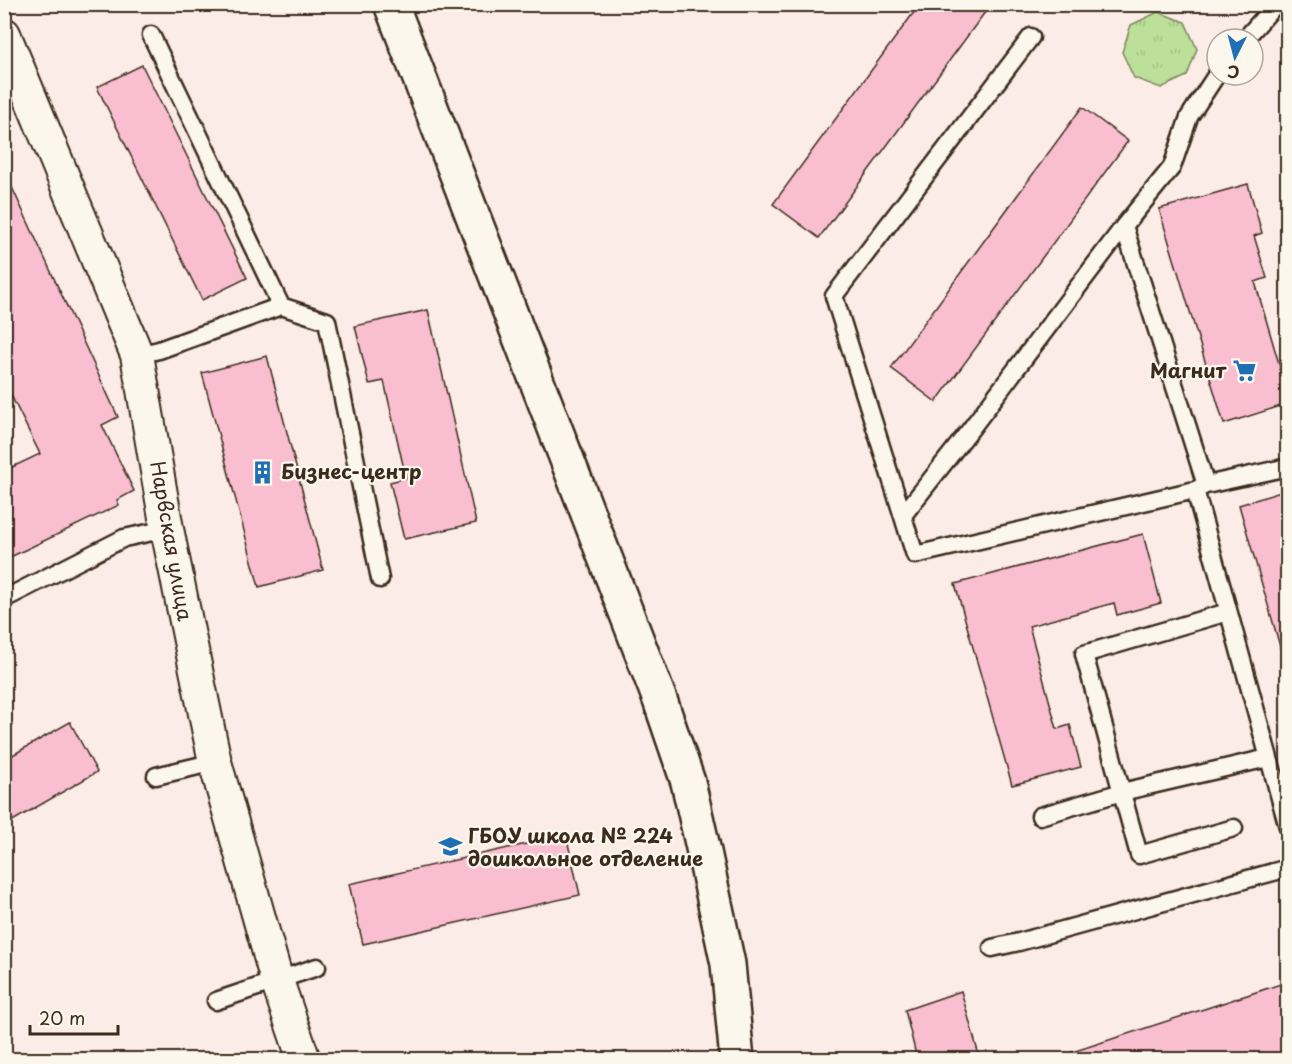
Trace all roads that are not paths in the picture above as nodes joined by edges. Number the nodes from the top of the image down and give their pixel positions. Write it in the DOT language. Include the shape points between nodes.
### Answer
graph roads {
  1 [pos="391,4"];
  2 [pos="1276,4"];
  3 [pos="1256,27"];
  4 [pos="4,34"];
  5 [pos="151,34"];
  6 [pos="1031,37"];
  7 [pos="1209,87"];
  8 [pos="1124,226"];
  9 [pos="281,306"];
  10 [pos="137,355"];
  11 [pos="1287,467"];
  12 [pos="1201,488"];
  13 [pos="903,514"];
  14 [pos="167,528"];
  15 [pos="380,579"];
  16 [pos="4,598"];
  17 [pos="1228,612"];
  18 [pos="1268,758"];
  19 [pos="215,762"];
  20 [pos="156,776"];
  21 [pos="1122,792"];
  22 [pos="1040,816"];
  23 [pos="1287,827"];
  24 [pos="1234,828"];
  25 [pos="1287,868"];
  26 [pos="992,948"];
  27 [pos="317,967"];
  28 [pos="277,981"];
  29 [pos="216,1001"];
  30 [pos="304,1059"];
  31 [pos="737,1059"];
  1 -- 31 [label="street" via="660,700 688,782 728,964"];
  2 -- 3 [label="lane"];
  4 -- 10 [label="street, Нарвская улица"];
  5 -- 9 [label="lane"];
  6 -- 13 [label="lane" via="834,296"];
  7 -- 8 [label="lane" via="1189,117 1172,166"];
  8 -- 12 [label="lane"];
  8 -- 13 [label="lane"];
  9 -- 10 [label="lane"];
  9 -- 15 [label="lane" via="327,321"];
  10 -- 14 [label="street, Нарвская улица"];
  11 -- 12 [label="lane"];
  12 -- 13 [label="lane" via="915,555"];
  12 -- 17 [label="lane"];
  14 -- 16 [label="lane" via="124,538"];
  14 -- 19 [label="street, Нарвская улица"];
  17 -- 18 [label="lane"];
  17 -- 21 [label="lane" via="1084,654"];
  18 -- 21 [label="lane"];
  18 -- 23 [label="lane"];
  19 -- 20 [label="lane"];
  19 -- 28 [label="street, Нарвская улица"];
  21 -- 22 [label="lane"];
  21 -- 24 [label="lane" via="1139,855"];
  25 -- 26 [label="lane"];
  27 -- 28 [label="lane"];
  28 -- 29 [label="lane"];
  28 -- 30 [label="street, Нарвская улица"];
}
